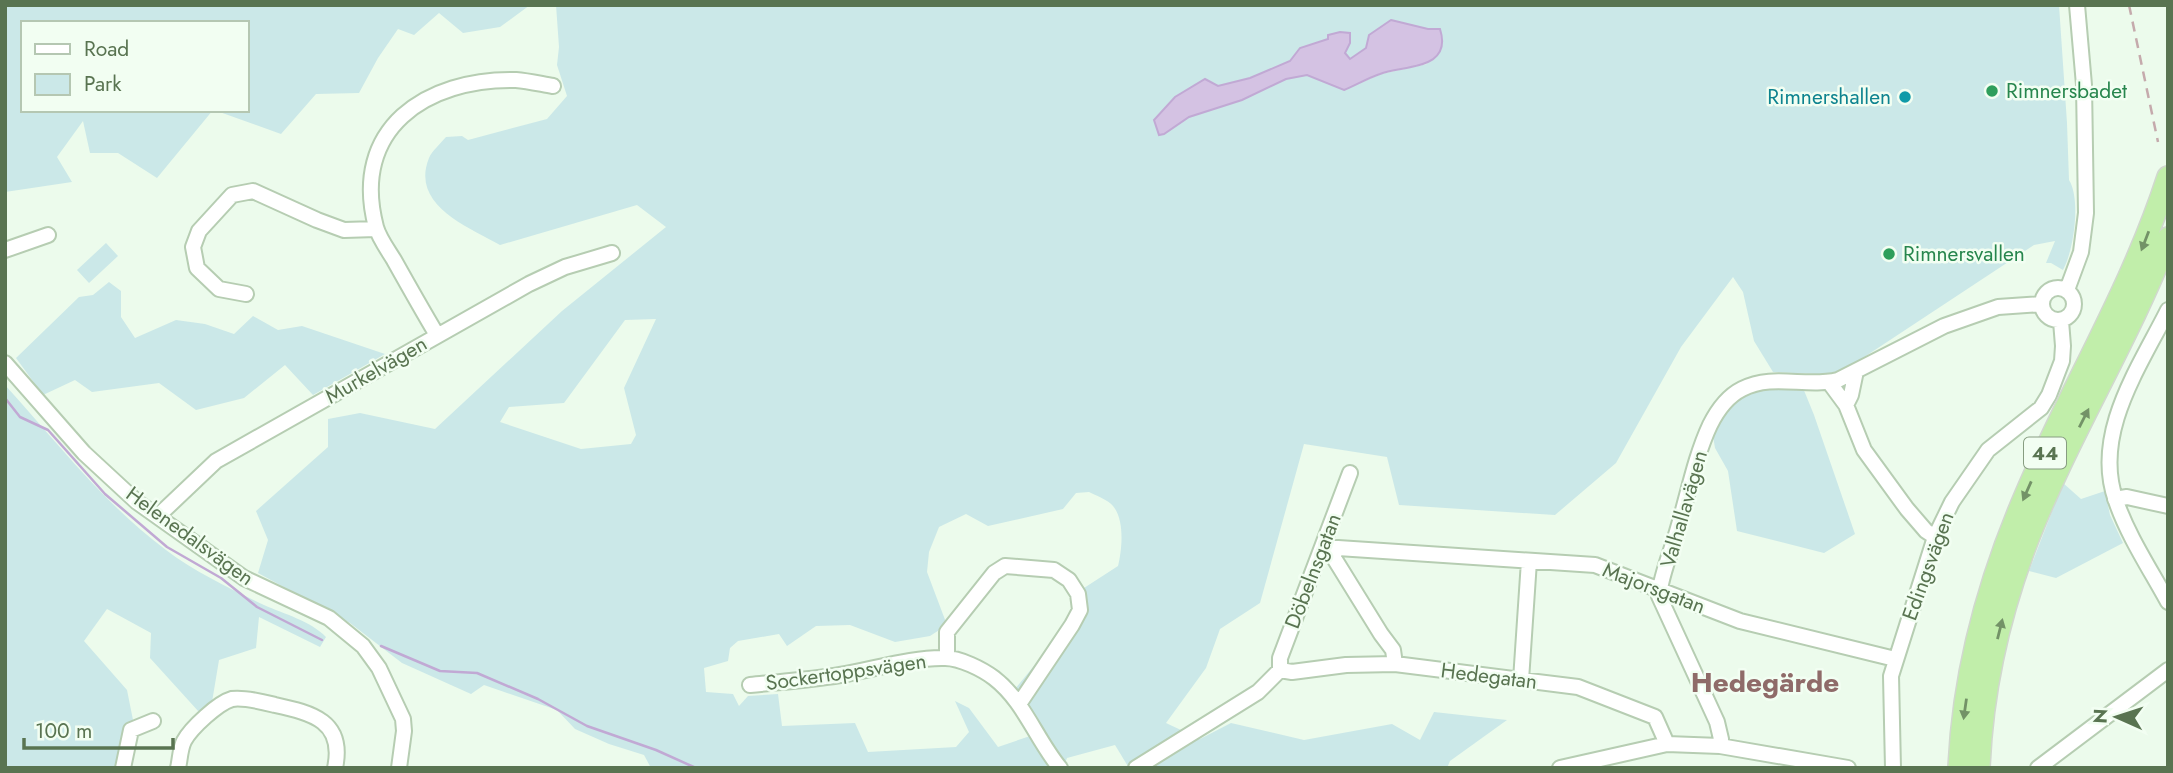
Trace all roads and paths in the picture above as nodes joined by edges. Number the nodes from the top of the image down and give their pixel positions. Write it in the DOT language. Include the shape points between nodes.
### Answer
graph roads {
  1 [pos="2077,5"];
  2 [pos="553,86"];
  3 [pos="2168,177"];
  4 [pos="376,229"];
  5 [pos="48,235"];
  6 [pos="2168,238"];
  7 [pos="5,250"];
  8 [pos="612,253"];
  9 [pos="2067,290"];
  10 [pos="246,294"];
  11 [pos="2042,304"];
  12 [pos="2168,310"];
  13 [pos="2061,321"];
  14 [pos="437,335"];
  15 [pos="5,363"];
  16 [pos="1856,371"];
  17 [pos="1829,382"];
  18 [pos="1846,405"];
  19 [pos="1350,473"];
  20 [pos="2115,499"];
  21 [pos="2168,506"];
  22 [pos="158,516"];
  23 [pos="1935,537"];
  24 [pos="1329,547"];
  25 [pos="1529,561"];
  26 [pos="1660,590"];
  27 [pos="2168,602"];
  28 [pos="947,658"];
  29 [pos="1895,659"];
  30 [pos="1395,664"];
  31 [pos="1280,670"];
  32 [pos="2168,670"];
  33 [pos="1521,680"];
  34 [pos="750,685"];
  35 [pos="1019,704"];
  36 [pos="153,721"];
  37 [pos="1667,744"];
  38 [pos="1720,746"];
  39 [pos="1773,761"];
  40 [pos="122,768"];
  41 [pos="178,768"];
  42 [pos="335,768"];
  43 [pos="399,768"];
  44 [pos="1060,768"];
  45 [pos="1136,768"];
  46 [pos="1560,768"];
  47 [pos="1848,768"];
  48 [pos="1893,768"];
  49 [pos="1959,768"];
  50 [pos="1979,768"];
  51 [pos="2038,768"];
  1 -- 9 [label="street" via="2084,85 2086,213 2081,252"];
  2 -- 4 [label="street" via="516,80 474,84 442,92 404,113 375,157 371,192"];
  3 -- 49 [label="highway, 44, one-way" via="2138,260 2025,495 1996,573 1972,664"];
  4 -- 10 [label="street" via="344,230 253,191 232,195 199,231 193,247 197,268 219,289"];
  4 -- 14 [label="street"];
  5 -- 7 [label="street"];
  50 -- 6 [label="highway, 44, one-way" via="1991,668 2028,539"];
  8 -- 14 [label="street, Murkelvägen" via="556,271"];
  9 -- 11 [label="street" via="2050,290"];
  9 -- 13 [label="street" via="2075,307"];
  11 -- 13 [label="street" via="2048,317"];
  11 -- 16 [label="street, Valhallavägen" via="1998,307 1955,322"];
  12 -- 20 [label="street" via="2115,420 2110,472"];
  13 -- 23 [label="street, Edingsvägen" via="2062,361 2049,395 2041,408 1988,450 1957,493"];
  14 -- 22 [label="street, Murkelvägen" via="216,461"];
  15 -- 22 [label="street, Helenedalsvägen" via="84,453"];
  16 -- 17 [label="street, Valhallavägen"];
  16 -- 18 [label="street"];
  17 -- 18 [label="street"];
  17 -- 26 [label="street, Valhallavägen" via="1759,383 1728,400 1702,446"];
  18 -- 23 [label="street" via="1864,450 1907,509"];
  19 -- 24 [label="street, Döbelnsgatan"];
  20 -- 21 [label="street" via="2127,497"];
  20 -- 27 [label="street"];
  22 -- 43 [label="street, Helenedalsvägen" via="244,578 328,618 363,646 403,719"];
  23 -- 29 [label="street, Edingsvägen"];
  24 -- 25 [label="street, Majorsgatan"];
  24 -- 30 [label="street" via="1393,650"];
  24 -- 31 [label="street, Döbelnsgatan" via="1280,658"];
  25 -- 26 [label="street, Majorsgatan" via="1595,565"];
  25 -- 33 [label="street"];
  26 -- 29 [label="street, Majorsgatan" via="1740,621"];
  26 -- 38 [label="street, Valhallavägen" via="1663,606 1717,722"];
  28 -- 34 [label="street, Sockertoppsvägen"];
  28 -- 35 [label="street, Sockertoppsvägen" via="995,679"];
  28 -- 35 [label="street" via="947,632 994,573 1005,566 1054,570 1069,580 1078,594 1080,610"];
  29 -- 48 [label="street, Edingsvägen" via="1889,688"];
  30 -- 31 [label="street, Hedegatan"];
  30 -- 33 [label="street, Hedegatan"];
  31 -- 45 [label="street" via="1258,692"];
  32 -- 51 [label="street"];
  33 -- 37 [label="street, Hedegatan" via="1578,687 1655,717"];
  35 -- 44 [label="street, Sockertoppsvägen"];
  36 -- 40 [label="street" via="131,730"];
  37 -- 38 [label="street"];
  37 -- 46 [label="street"];
  38 -- 39 [label="street"];
  39 -- 47 [label="street"];
  41 -- 42 [label="street" via="183,742 204,718 232,699 300,710 327,723 337,742"];
}
